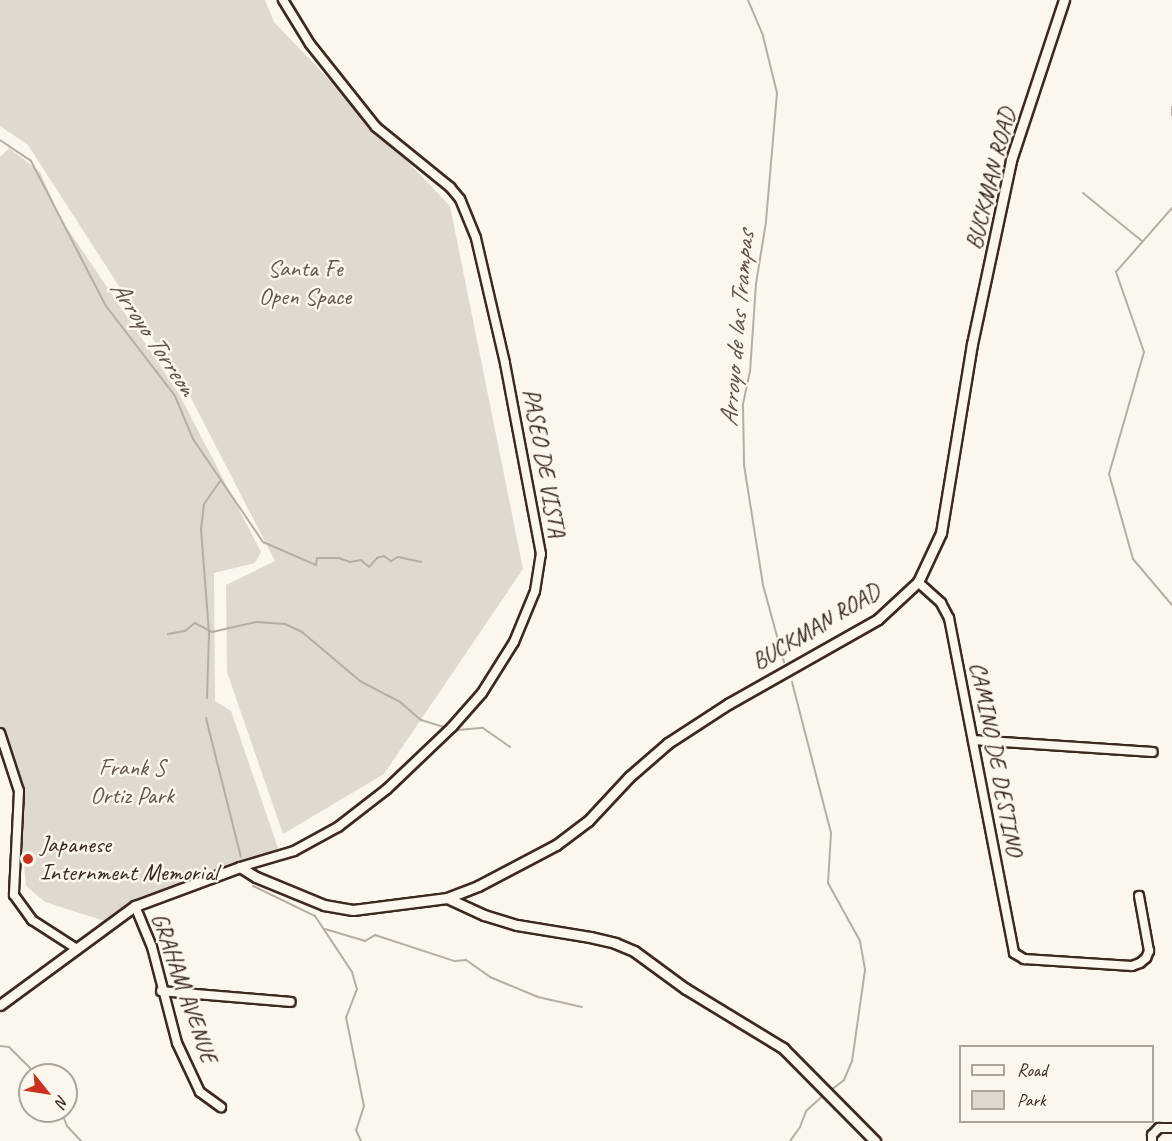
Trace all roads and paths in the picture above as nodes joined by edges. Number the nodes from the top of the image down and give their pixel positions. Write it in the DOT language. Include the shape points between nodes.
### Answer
graph roads {
  1 [pos="283,0"];
  2 [pos="1064,0"];
  3 [pos="918,582"];
  4 [pos="0,733"];
  5 [pos="972,740"];
  6 [pos="1153,752"];
  7 [pos="240,867"];
  8 [pos="1139,897"];
  9 [pos="447,898"];
  10 [pos="135,906"];
  11 [pos="77,949"];
  12 [pos="161,991"];
  13 [pos="291,1002"];
  14 [pos="0,1005"];
  15 [pos="221,1107"];
  16 [pos="1172,1128"];
  17 [pos="875,1141"];
  18 [pos="1152,1141"];
  1 -- 7 [label="street, PASEO DE VISTA" via="310,44 376,127 460,199 476,238 500,340 541,554 535,591 514,642 482,693 452,727 387,789 338,827 294,851"];
  2 -- 3 [label="street, BUCKMAN ROAD" via="1011,160 972,344 941,533"];
  3 -- 5 [label="street, CAMINO DE DESTINO" via="941,603 949,618"];
  3 -- 9 [label="street, BUCKMAN ROAD" via="878,618 747,692 668,743 588,821 556,844"];
  4 -- 11 [label="street" via="19,791 14,894 32,920"];
  5 -- 6 [label="street"];
  5 -- 8 [label="street, CAMINO DE DESTINO" via="1014,953 1024,959 1132,966 1140,963 1149,951"];
  7 -- 9 [label="street, BUCKMAN ROAD" via="308,899 338,908 367,909"];
  7 -- 10 [label="street"];
  9 -- 17 [label="street" via="517,925 590,937 634,951 783,1048"];
  10 -- 11 [label="street"];
  10 -- 12 [label="street, GRAHAM AVENUE" via="152,947"];
  11 -- 14 [label="street"];
  12 -- 13 [label="street"];
  12 -- 15 [label="street, GRAHAM AVENUE" via="177,1043 200,1092"];
  16 -- 18 [label="street" via="1155,1131"];
}
